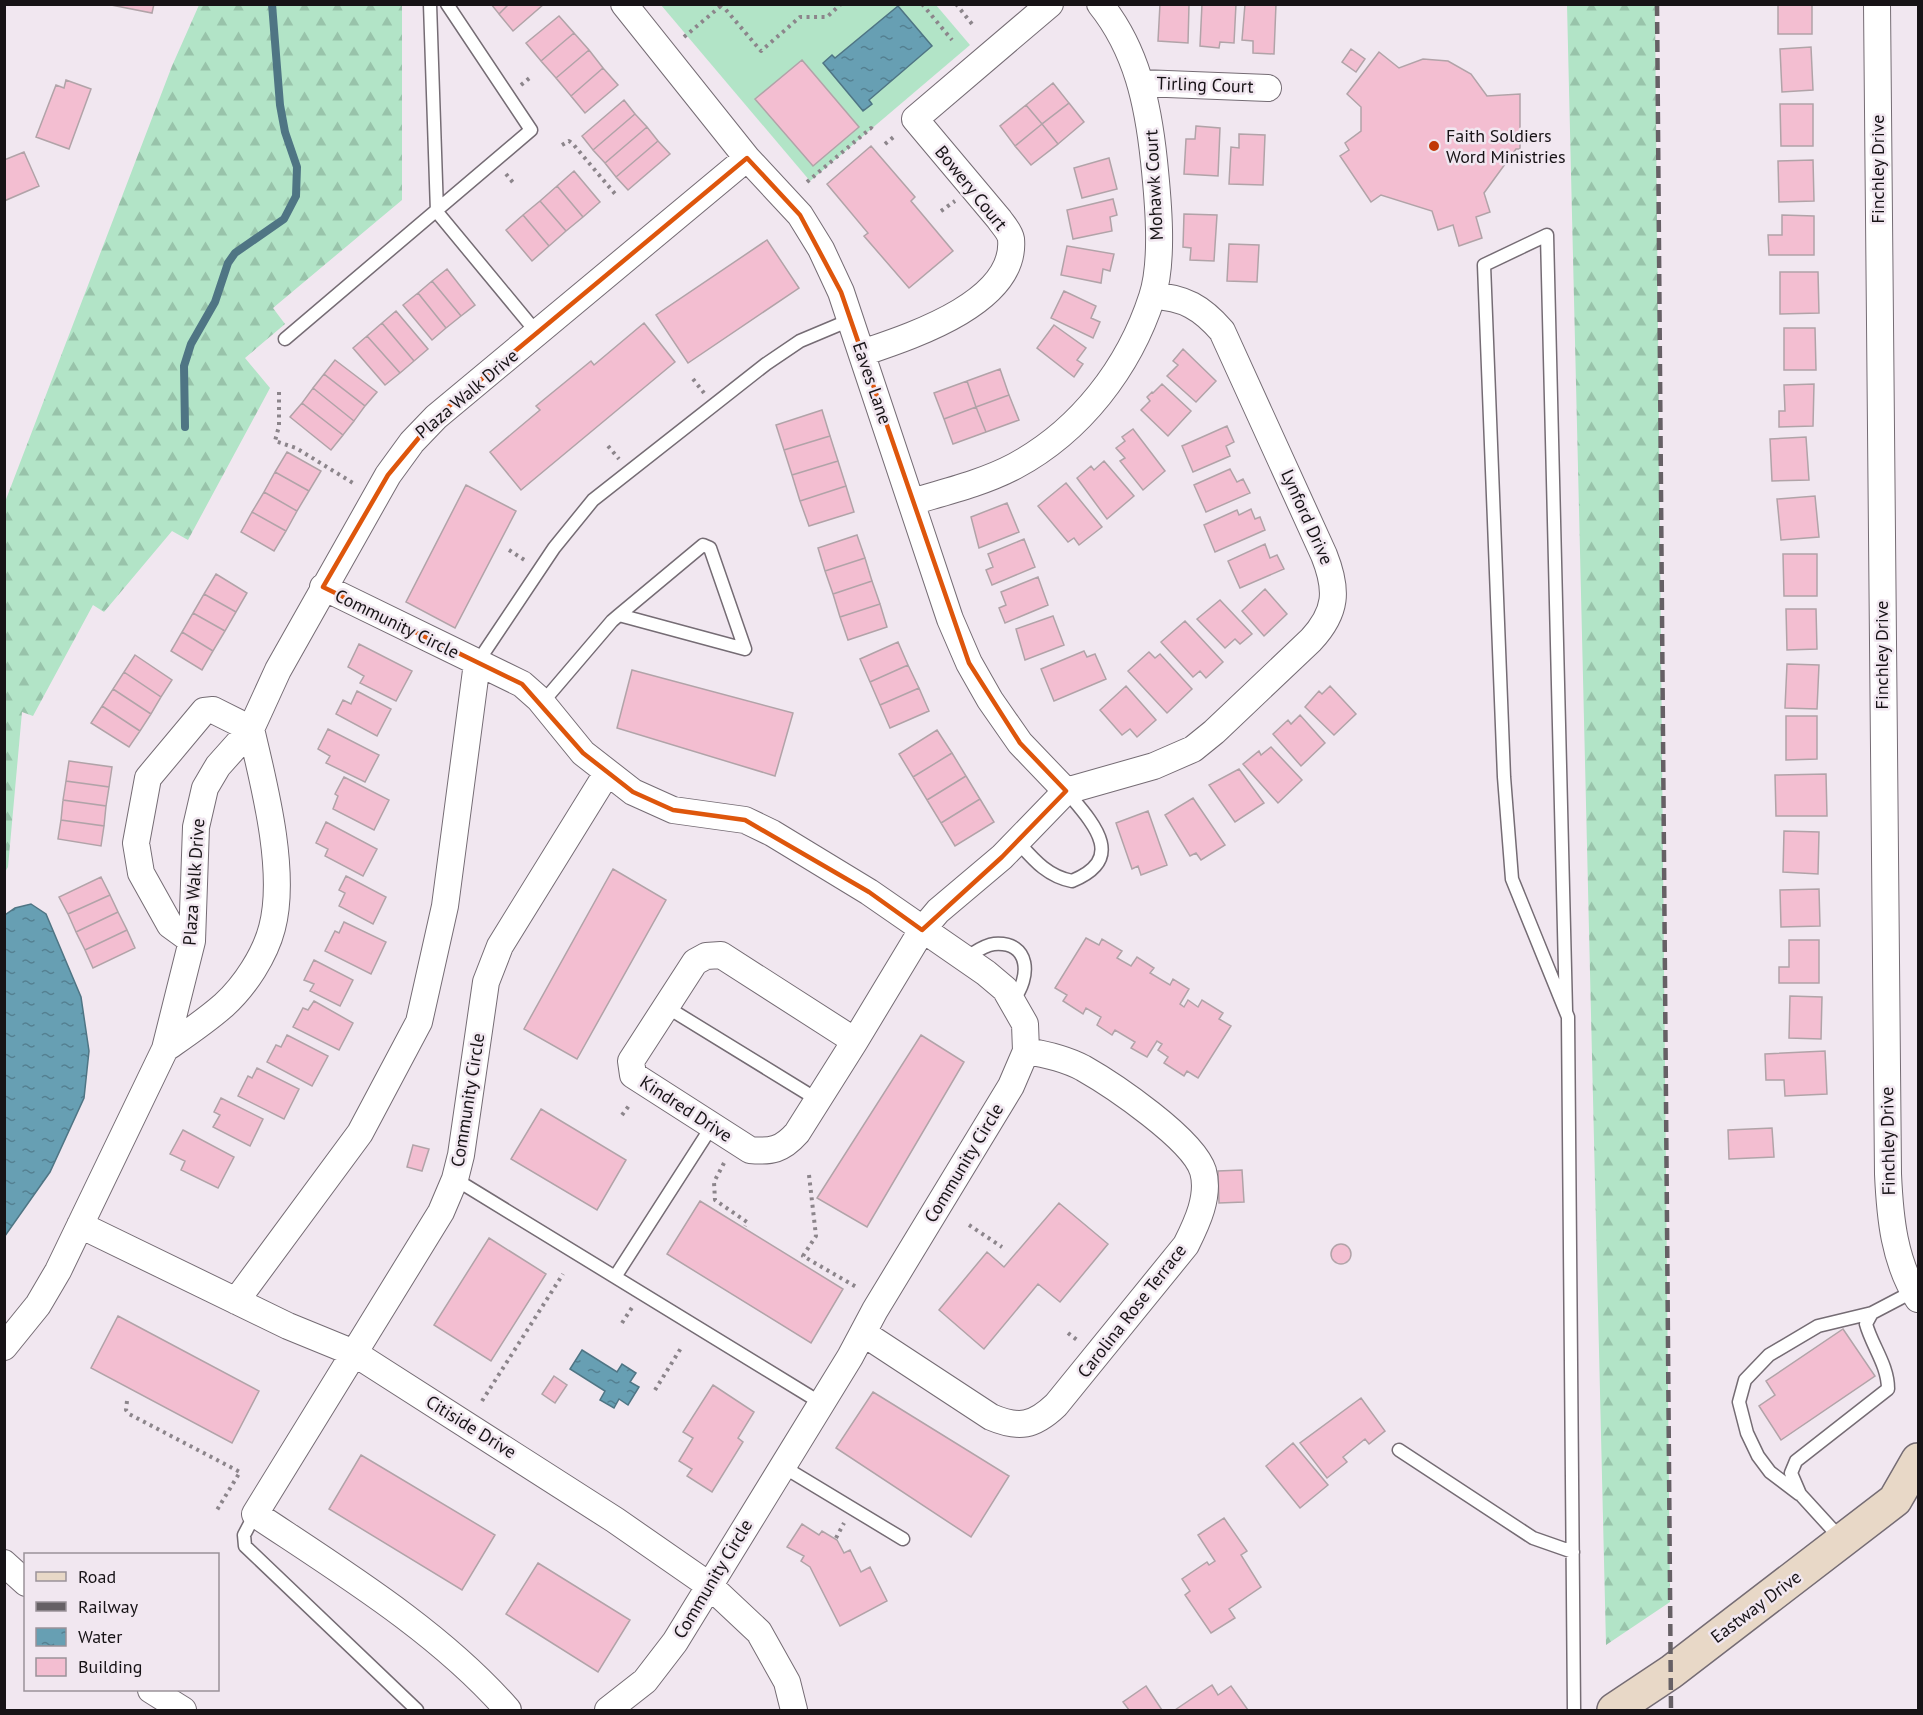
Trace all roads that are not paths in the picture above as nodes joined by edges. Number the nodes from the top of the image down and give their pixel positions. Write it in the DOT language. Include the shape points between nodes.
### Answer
graph roads {
  1 [pos="430,4"];
  2 [pos="447,4"];
  3 [pos="624,4"];
  4 [pos="1050,4"];
  5 [pos="1100,4"];
  6 [pos="1876,4"];
  7 [pos="1142,83"];
  8 [pos="1268,88"];
  9 [pos="747,158"];
  10 [pos="437,212"];
  11 [pos="1153,296"];
  12 [pos="850,321"];
  13 [pos="538,334"];
  14 [pos="285,339"];
  15 [pos="862,353"];
  16 [pos="911,502"];
  17 [pos="323,587"];
  18 [pos="620,615"];
  19 [pos="477,663"];
  20 [pos="542,703"];
  21 [pos="251,729"];
  22 [pos="607,773"];
  23 [pos="1066,791"];
  24 [pos="1017,841"];
  25 [pos="922,930"];
  26 [pos="192,941"];
  27 [pos="965,958"];
  28 [pos="1013,1000"];
  29 [pos="665,1006"];
  30 [pos="1566,1011"];
  31 [pos="855,1041"];
  32 [pos="165,1049"];
  33 [pos="1026,1051"];
  34 [pos="818,1101"];
  35 [pos="712,1126"];
  36 [pos="455,1179"];
  37 [pos="80,1225"];
  38 [pos="615,1277"];
  39 [pos="1916,1295"];
  40 [pos="236,1301"];
  41 [pos="1872,1313"];
  42 [pos="863,1333"];
  43 [pos="4,1347"];
  44 [pos="354,1353"];
  45 [pos="821,1403"];
  46 [pos="1399,1450"];
  47 [pos="1918,1460"];
  48 [pos="782,1466"];
  49 [pos="1800,1494"];
  50 [pos="1907,1498"];
  51 [pos="255,1514"];
  52 [pos="903,1539"];
  53 [pos="1843,1541"];
  54 [pos="1573,1552"];
  55 [pos="4,1563"];
  56 [pos="24,1581"];
  57 [pos="710,1586"];
  58 [pos="155,1691"];
  59 [pos="505,1709"];
  60 [pos="183,1710"];
  61 [pos="417,1710"];
  62 [pos="608,1710"];
  63 [pos="794,1710"];
  64 [pos="1574,1710"];
  65 [pos="1614,1710"];
  1 -- 10 [label="lane"];
  2 -- 10 [label="lane" via="531,130"];
  3 -- 9 [label="street, Eaves Lane"];
  4 -- 15 [label="street, Bowery Court" via="915,119 1011,237 1009,262 984,294 958,313 927,330"];
  5 -- 7 [label="street, Mohawk Court" via="1128,49"];
  6 -- 39 [label="street, Finchley Drive" via="1888,1174 1890,1223 1896,1249"];
  7 -- 8 [label="street, Tirling Court"];
  7 -- 11 [label="street, Mohawk Court" via="1157,191 1159,240"];
  9 -- 12 [label="street, Eaves Lane" via="800,215 820,249"];
  9 -- 13 [label="street, Plaza Walk Drive"];
  10 -- 13 [label="lane"];
  10 -- 14 [label="lane"];
  11 -- 16 [label="street, Mohawk Court" via="1120,367 1070,426 1013,467"];
  11 -- 23 [label="street, Lynford Drive" via="1188,302 1207,313 1222,331 1331,572 1333,603 1325,625 1311,640 1193,749 1154,766"];
  12 -- 15 [label="street, Eaves Lane"];
  12 -- 19 [label="lane" via="800,341 766,364 593,500 554,548"];
  13 -- 17 [label="street, Plaza Walk Drive" via="436,417 412,442 382,484"];
  15 -- 16 [label="street, Eaves Lane"];
  16 -- 23 [label="street, Eaves Lane" via="969,663 1020,743"];
  17 -- 19 [label="street, Community Circle"];
  17 -- 21 [label="street, Plaza Walk Drive"];
  18 -- 18 [label="lane" via="703,544 710,548 745,649"];
  18 -- 20 [label="lane"];
  19 -- 20 [label="street, Community Circle" via="522,684"];
  19 -- 40 [label="street" via="446,906 419,1022 360,1133"];
  20 -- 22 [label="street, Community Circle" via="583,753"];
  21 -- 26 [label="street, Plaza Walk Drive" via="218,766 205,788 196,827"];
  21 -- 26 [label="street" via="213,710 204,711 155,768 144,788 136,843 141,873 170,925"];
  21 -- 32 [label="street, Plaza Walk Drive" via="274,845 273,927 263,953 225,1004"];
  22 -- 25 [label="street, Community Circle" via="655,804 745,820 869,892"];
  22 -- 36 [label="street, Community Circle" via="500,946 486,982"];
  23 -- 24 [label="street, Kindred Drive"];
  23 -- 24 [label="lane" via="1098,835 1102,856 1096,867 1072,881 1057,878 1039,866"];
  24 -- 25 [label="street, Kindred Drive"];
  25 -- 27 [label="street, Community Circle"];
  25 -- 31 [label="street, Kindred Drive"];
  26 -- 32 [label="street, Plaza Walk Drive"];
  27 -- 28 [label="street, Community Circle" via="1005,989"];
  27 -- 28 [label="lane" via="992,944 1015,949 1023,959 1026,974 1023,988"];
  28 -- 33 [label="street, Community Circle" via="1025,1024"];
  29 -- 31 [label="street, Kindred Drive" via="695,962 721,955"];
  29 -- 34 [label="lane"];
  29 -- 35 [label="street, Kindred Drive" via="631,1061 633,1074"];
  30 -- 30 [label="lane" via="1512,879 1504,777 1484,265 1547,235"];
  30 -- 54 [label="lane"];
  31 -- 34 [label="street, Kindred Drive"];
  32 -- 37 [label="street, Plaza Walk Drive"];
  33 -- 42 [label="street, Community Circle" via="1011,1086"];
  33 -- 42 [label="street, Carolina Rose Terrace" via="1082,1068 1154,1117 1194,1155 1203,1170 1205,1185 1196,1225 1186,1245 1056,1406 1030,1423 1006,1423 991,1417"];
  34 -- 35 [label="street, Kindred Drive" via="786,1146 770,1152 750,1150"];
  35 -- 38 [label="lane"];
  36 -- 38 [label="lane"];
  36 -- 44 [label="street, Community Circle" via="421,1246"];
  37 -- 40 [label="street, Citiside Drive"];
  37 -- 43 [label="street, Plaza Walk Drive" via="38,1305"];
  38 -- 45 [label="lane"];
  39 -- 41 [label="lane"];
  40 -- 44 [label="street, Citiside Drive"];
  41 -- 49 [label="lane" via="1866,1324 1888,1373 1888,1389 1796,1461 1791,1473"];
  41 -- 49 [label="lane" via="1818,1326 1769,1355 1745,1380 1739,1402 1758,1456 1770,1472"];
  42 -- 45 [label="street, Community Circle"];
  44 -- 51 [label="street, Community Circle"];
  44 -- 57 [label="street, Citiside Drive" via="536,1467"];
  45 -- 48 [label="street, Community Circle"];
  46 -- 54 [label="lane" via="1533,1538"];
  47 -- 50 [label="main road, Eastway Drive"];
  48 -- 52 [label="lane"];
  48 -- 57 [label="street, Community Circle"];
  49 -- 53 [label="lane"];
  50 -- 53 [label="main road, Eastway Drive"];
  51 -- 59 [label="street" via="452,1654"];
  51 -- 61 [label="lane" via="243,1536 245,1546"];
  53 -- 65 [label="main road, Eastway Drive" via="1671,1672"];
  54 -- 64 [label="lane"];
  55 -- 56 [label="street"];
  57 -- 62 [label="street, Community Circle" via="645,1681"];
  57 -- 63 [label="street, Citiside Drive" via="759,1632 787,1682"];
  58 -- 60 [label="street"];
}
